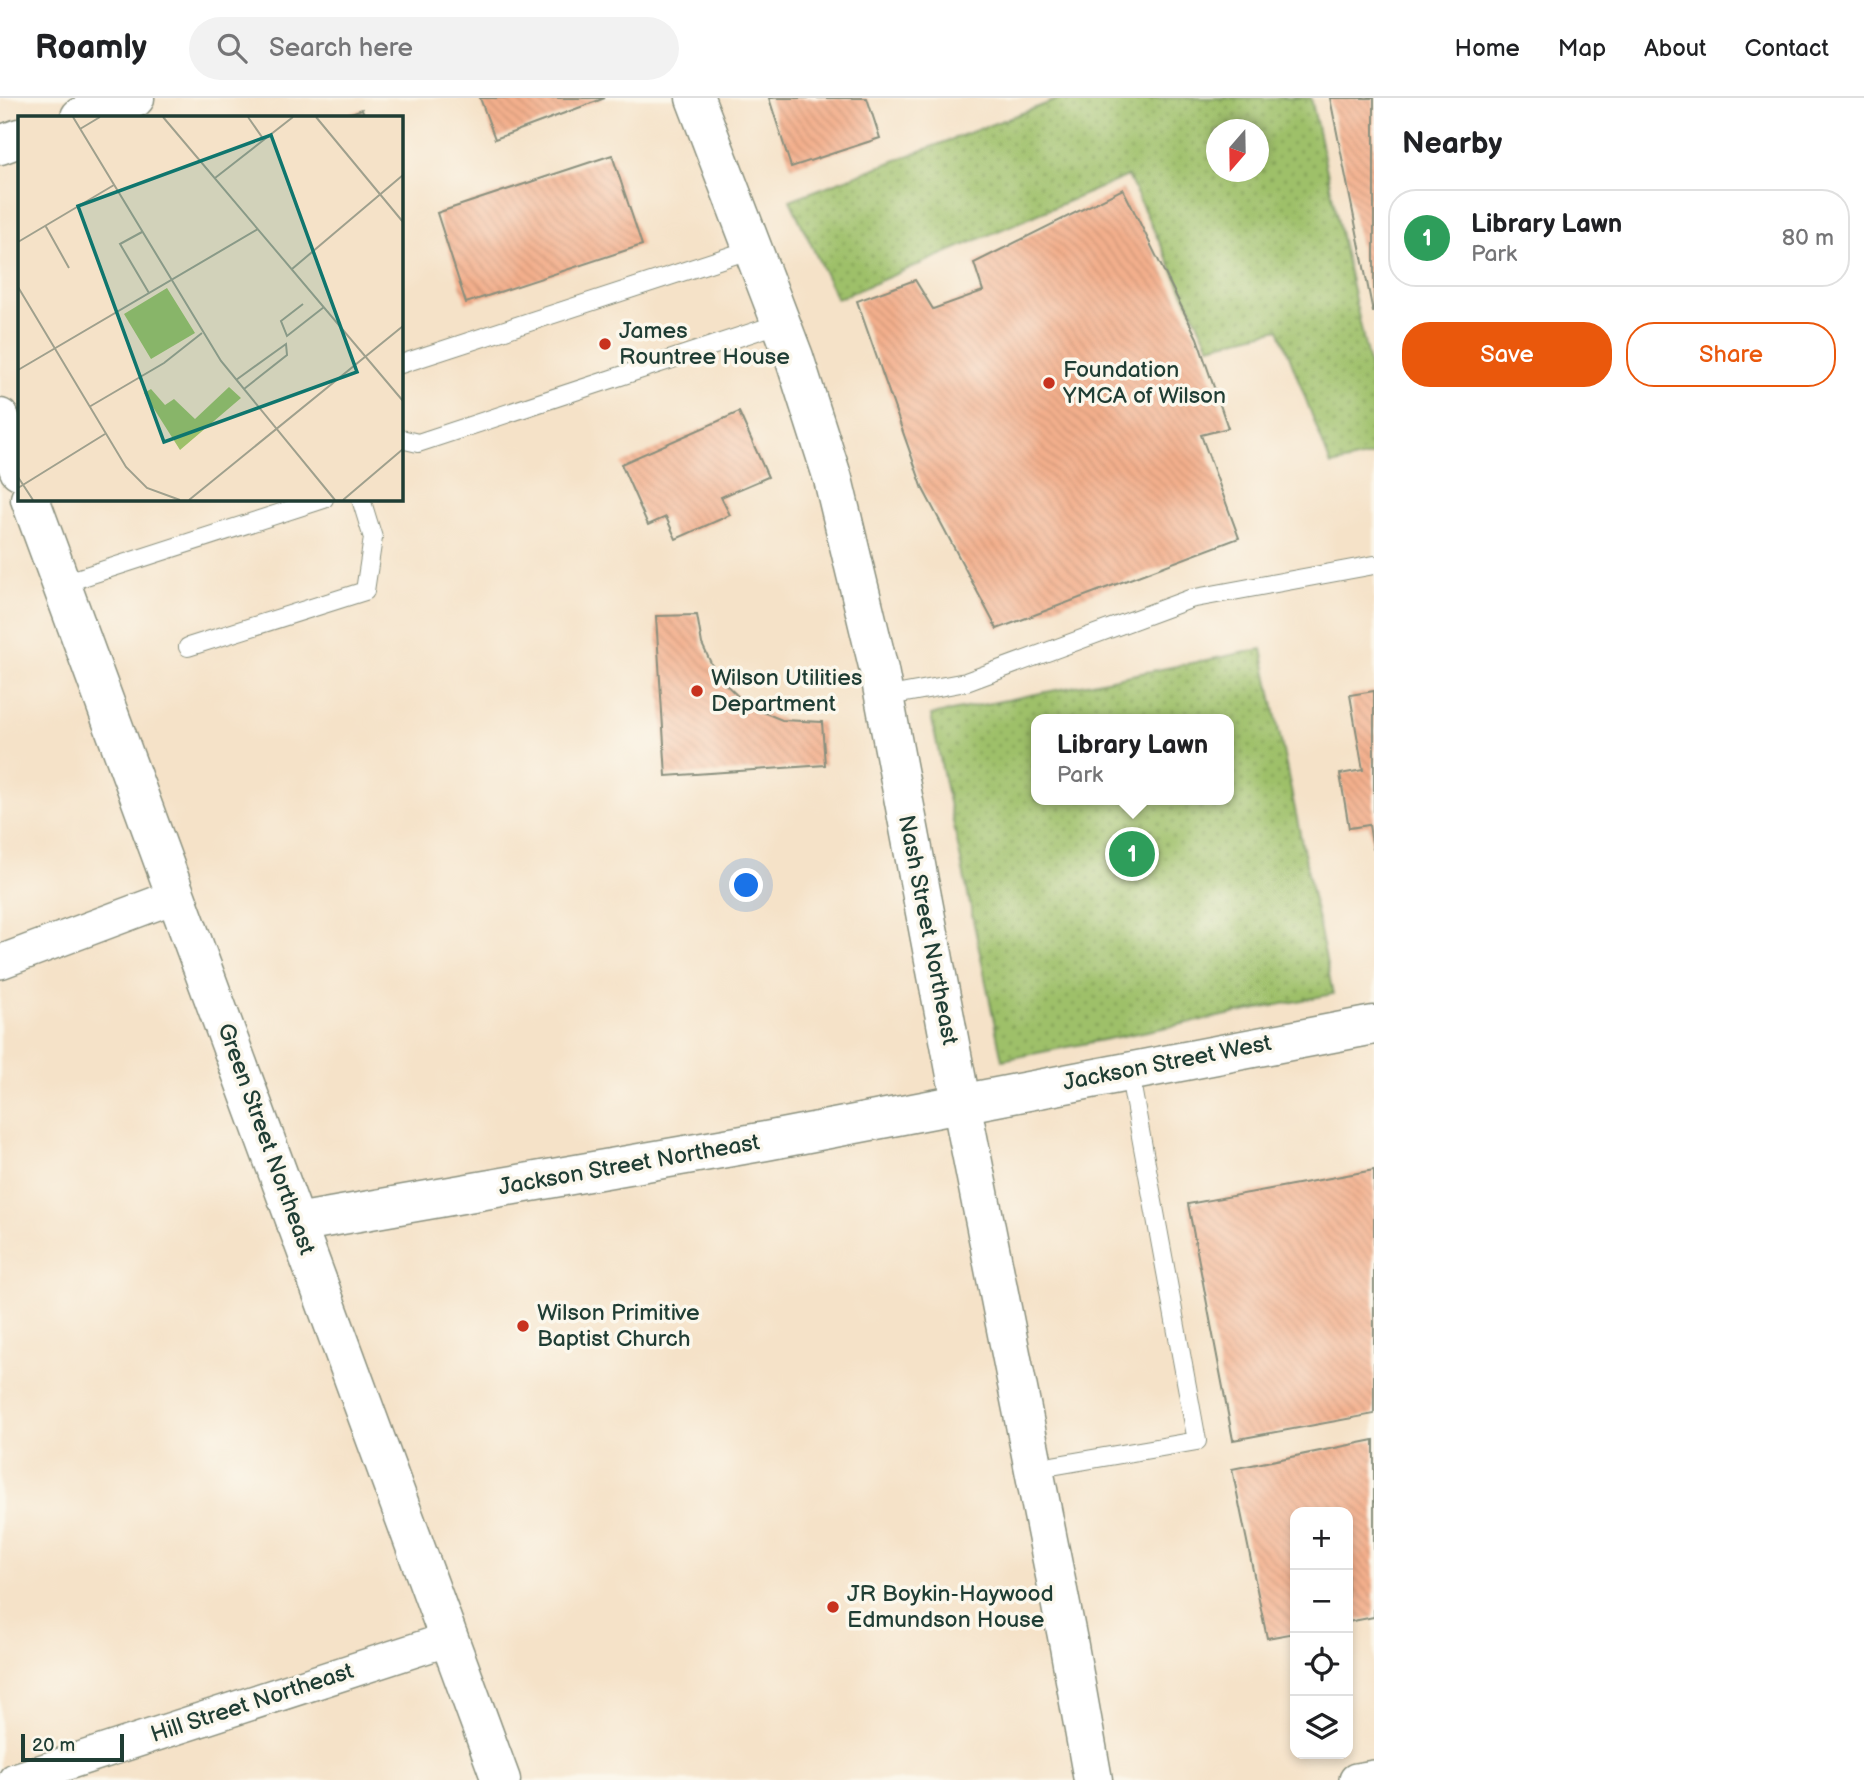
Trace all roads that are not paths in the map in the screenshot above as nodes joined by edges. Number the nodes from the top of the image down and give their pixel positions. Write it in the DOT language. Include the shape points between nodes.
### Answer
graph roads {
  1 [pos="135,98"];
  2 [pos="695,98"];
  3 [pos="83,116"];
  4 [pos="18,138"];
  5 [pos="0,145"];
  6 [pos="752,249"];
  7 [pos="781,323"];
  8 [pos="402,365"];
  9 [pos="0,418"];
  10 [pos="402,439"];
  11 [pos="18,467"];
  12 [pos="30,500"];
  13 [pos="321,500"];
  14 [pos="361,500"];
  15 [pos="1374,565"];
  16 [pos="61,584"];
  17 [pos="188,647"];
  18 [pos="884,697"];
  19 [pos="176,896"];
  20 [pos="0,961"];
  21 [pos="1374,1025"];
  22 [pos="1129,1070"];
  23 [pos="961,1102"];
  24 [pos="296,1223"];
  25 [pos="1034,1469"];
  26 [pos="449,1639"];
  27 [pos="55,1774"];
  28 [pos="1374,1777"];
  29 [pos="15,1780"];
  30 [pos="501,1780"];
  31 [pos="1093,1780"];
  32 [pos="1356,1780"];
  1 -- 3 [label="street"];
  2 -- 6 [label="street, Nash Street Northeast"];
  4 -- 5 [label="street"];
  6 -- 7 [label="street, Nash Street Northeast"];
  6 -- 8 [label="lane"];
  7 -- 10 [label="lane" via="418,443"];
  7 -- 18 [label="street, Nash Street Northeast" via="833,479"];
  9 -- 11 [label="street"];
  12 -- 16 [label="street, Green Street Northeast"];
  13 -- 16 [label="lane"];
  14 -- 17 [label="lane" via="373,538 365,591"];
  15 -- 18 [label="lane" via="1190,599 965,682"];
  16 -- 19 [label="street, Green Street Northeast"];
  18 -- 23 [label="street, Nash Street Northeast"];
  19 -- 20 [label="street"];
  19 -- 24 [label="street, Green Street Northeast"];
  21 -- 22 [label="street, Jackson Street West"];
  22 -- 23 [label="street, Jackson Street West"];
  22 -- 25 [label="lane" via="1197,1441"];
  23 -- 24 [label="street, Jackson Street Northeast" via="752,1144"];
  23 -- 25 [label="street, Nash Street Northeast"];
  24 -- 26 [label="street, Green Street Northeast"];
  25 -- 31 [label="street, Nash Street Northeast"];
  26 -- 27 [label="street, Hill Street Northeast"];
  26 -- 30 [label="street, Green Street Northeast"];
  27 -- 29 [label="street, Hill Street Northeast"];
  28 -- 32 [label="street"];
}
